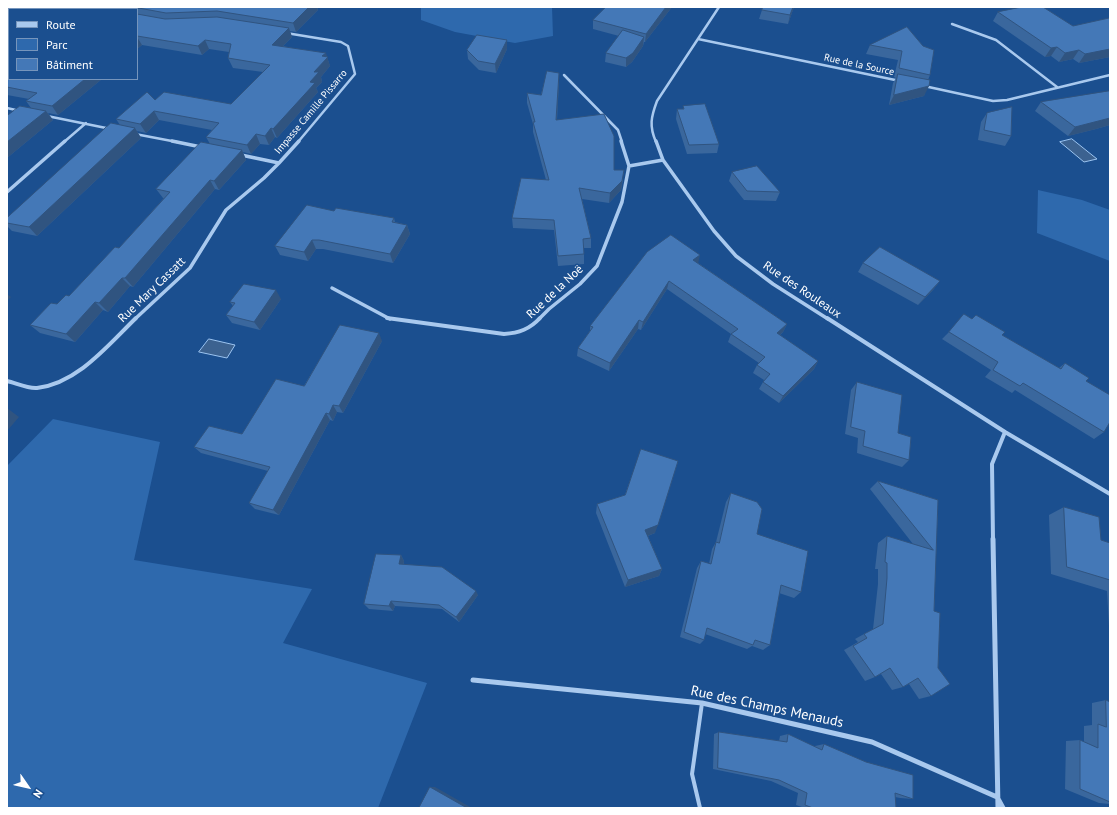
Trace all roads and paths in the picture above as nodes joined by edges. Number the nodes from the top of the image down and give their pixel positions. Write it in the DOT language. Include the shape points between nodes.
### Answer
graph roads {
  1 [pos="719,7"];
  2 [pos="952,24"];
  3 [pos="281,32"];
  4 [pos="698,39"];
  5 [pos="564,75"];
  6 [pos="1110,75"];
  7 [pos="902,82"];
  8 [pos="917,85"];
  9 [pos="1057,87"];
  10 [pos="7,108"];
  11 [pos="22,111"];
  12 [pos="44,116"];
  13 [pos="86,123"];
  14 [pos="117,130"];
  15 [pos="132,133"];
  16 [pos="209,149"];
  17 [pos="232,154"];
  18 [pos="663,160"];
  19 [pos="279,163"];
  20 [pos="629,166"];
  21 [pos="7,192"];
  22 [pos="332,288"];
  23 [pos="7,381"];
  24 [pos="1005,432"];
  25 [pos="1110,494"];
  26 [pos="473,680"];
  27 [pos="702,703"];
  28 [pos="997,797"];
  29 [pos="700,808"];
  30 [pos="998,808"];
  31 [pos="1003,808"];
  1 -- 4 [label="street, Rue des Rouleaux"];
  2 -- 9 [label="street" via="996,40"];
  3 -- 19 [label="street, Impasse Camille Pissarro" via="341,42 348,46 355,74"];
  4 -- 7 [label="street, Rue de la Source"];
  4 -- 18 [label="street, Rue des Rouleaux" via="657,101 651,117 653,135"];
  5 -- 20 [label="street, Rue de la Noë" via="618,130"];
  6 -- 9 [label="street"];
  8 -- 9 [label="street" via="993,101 1007,100"];
  10 -- 11 [label="street"];
  12 -- 13 [label="street"];
  13 -- 14 [label="street"];
  13 -- 21 [label="street"];
  15 -- 16 [label="street"];
  17 -- 19 [label="street"];
  18 -- 20 [label="street"];
  18 -- 24 [label="street, Rue des Rouleaux" via="714,231 736,256 773,284"];
  19 -- 23 [label="street, Rue Mary Cassatt" via="226,210 190,268 79,372 58,382 36,388"];
  20 -- 22 [label="street, Rue de la Noë" via="622,202 596,266 532,327 517,333 504,334 388,319"];
  24 -- 25 [label="street, Rue des Rouleaux"];
  24 -- 28 [label="street" via="992,464"];
  26 -- 27 [label="street, Rue des Champs Menauds"];
  27 -- 28 [label="street, Rue des Champs Menauds" via="872,742"];
  27 -- 29 [label="lane" via="692,774"];
  28 -- 30 [label="street"];
  28 -- 31 [label="street"];
}
